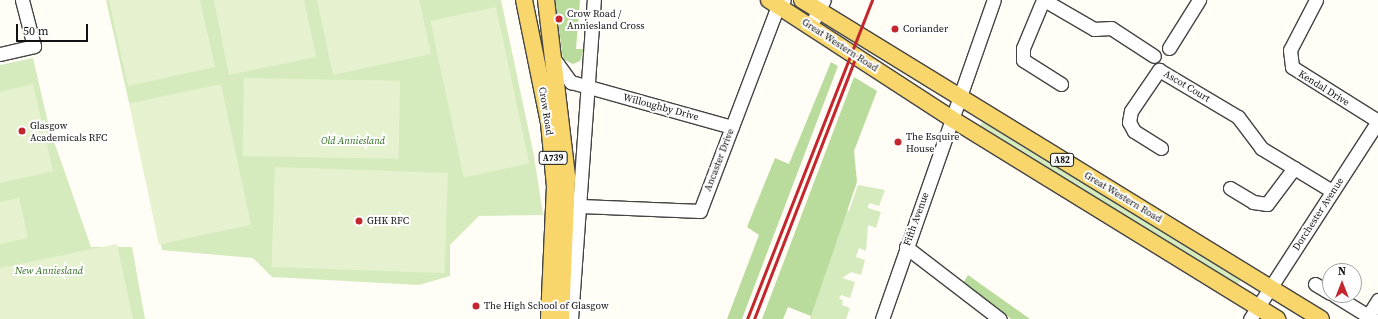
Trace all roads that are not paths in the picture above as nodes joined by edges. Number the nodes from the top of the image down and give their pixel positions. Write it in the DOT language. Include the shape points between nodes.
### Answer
graph roads {
  1 [pos="22,0"];
  2 [pos="524,0"];
  3 [pos="546,0"];
  4 [pos="594,0"];
  5 [pos="802,0"];
  6 [pos="994,0"];
  7 [pos="1043,0"];
  8 [pos="1199,0"];
  9 [pos="1316,0"];
  10 [pos="777,2"];
  11 [pos="822,5"];
  12 [pos="811,25"];
  13 [pos="1168,48"];
  14 [pos="0,54"];
  15 [pos="1154,56"];
  16 [pos="554,59"];
  17 [pos="1061,84"];
  18 [pos="590,87"];
  19 [pos="960,97"];
  20 [pos="952,119"];
  21 [pos="1377,126"];
  22 [pos="732,127"];
  23 [pos="1161,148"];
  24 [pos="1294,168"];
  25 [pos="1230,188"];
  26 [pos="1332,191"];
  27 [pos="581,206"];
  28 [pos="906,247"];
  29 [pos="1316,284"];
  30 [pos="1271,287"];
  31 [pos="1322,288"];
  32 [pos="1378,300"];
  33 [pos="1347,303"];
  34 [pos="1254,313"];
  35 [pos="1370,317"];
  36 [pos="998,318"];
  37 [pos="549,319"];
  38 [pos="561,319"];
  39 [pos="572,319"];
  40 [pos="882,319"];
  41 [pos="1277,319"];
  42 [pos="1321,319"];
  1 -- 14 [label="street" via="34,46"];
  2 -- 37 [label="main road, Crow Road / A739" via="549,123 555,186"];
  3 -- 16 [label="main road, Crow Road / A739"];
  4 -- 18 [label="street"];
  5 -- 11 [label="main road, Great Western Road / A82"];
  6 -- 19 [label="street, Fifth Avenue"];
  7 -- 15 [label="street" via="1094,28 1111,28"];
  7 -- 17 [label="street" via="1023,48 1023,60"];
  8 -- 13 [label="street"];
  9 -- 21 [label="street, Kendal Drive" via="1290,50 1292,67"];
  10 -- 12 [label="main road, Great Western Road / A82"];
  10 -- 22 [label="street, Ancaster Drive"];
  11 -- 12 [label="street"];
  11 -- 19 [label="main road, Great Western Road / A82"];
  12 -- 20 [label="main road, Great Western Road / A82"];
  16 -- 18 [label="street, Crow Road" via="571,82"];
  16 -- 38 [label="main road, Crow Road / A739" via="567,177"];
  18 -- 22 [label="street, Willoughby Drive"];
  18 -- 27 [label="street"];
  19 -- 20 [label="street, Fifth Avenue"];
  19 -- 30 [label="main road, Great Western Road / A82"];
  20 -- 28 [label="street, Fifth Avenue"];
  20 -- 34 [label="main road, Great Western Road / A82"];
  21 -- 26 [label="street, Dorchester Avenue"];
  22 -- 27 [label="street, Ancaster Drive" via="700,211"];
  23 -- 24 [label="street, Ascot Court" via="1134,131 1129,122 1131,111 1159,70 1238,117 1255,143"];
  24 -- 25 [label="street" via="1267,204 1253,202"];
  24 -- 26 [label="street, Ascot Court"];
  26 -- 30 [label="street, Dorchester Avenue"];
  27 -- 39 [label="street"];
  28 -- 36 [label="street"];
  28 -- 40 [label="street, Fifth Avenue"];
  29 -- 31 [label="street"];
  30 -- 34 [label="street, Dorchester Avenue"];
  30 -- 42 [label="main road, Great Western Road / A82"];
  32 -- 35 [label="street"];
  33 -- 35 [label="street"];
  34 -- 41 [label="main road, Great Western Road / A82"];
}
